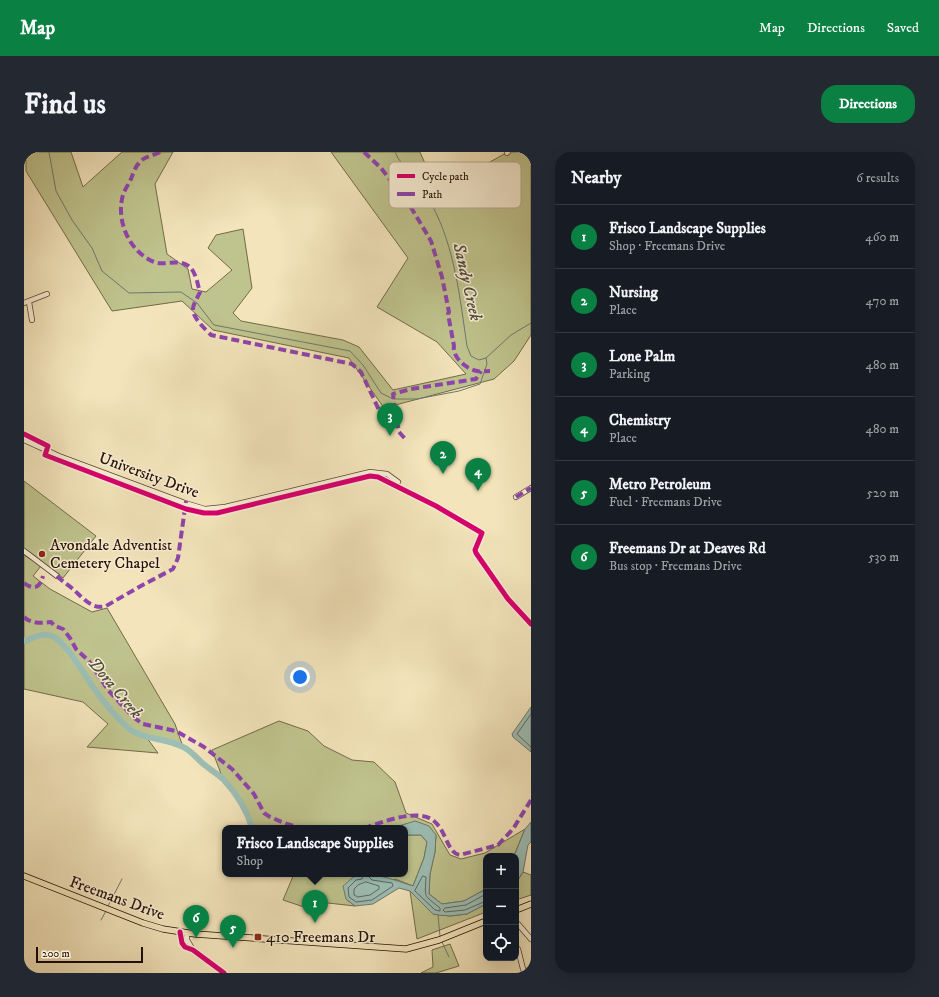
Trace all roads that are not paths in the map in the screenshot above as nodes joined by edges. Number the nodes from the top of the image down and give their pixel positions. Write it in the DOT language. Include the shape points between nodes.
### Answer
graph roads {
  1 [pos="47,294"];
  2 [pos="26,302"];
  3 [pos="32,320"];
  4 [pos="24,440"];
  5 [pos="398,482"];
  6 [pos="531,488"];
  7 [pos="516,497"];
  8 [pos="24,551"];
  9 [pos="58,576"];
  10 [pos="24,876"];
  11 [pos="531,904"];
  12 [pos="519,909"];
  13 [pos="483,922"];
  14 [pos="519,925"];
  15 [pos="180,932"];
  16 [pos="187,933"];
  17 [pos="531,939"];
  18 [pos="193,950"];
  19 [pos="519,953"];
  20 [pos="224,973"];
  21 [pos="526,973"];
  1 -- 2 [label="street"];
  2 -- 3 [label="street"];
  4 -- 5 [label="street, University Drive" via="59,456 205,509 225,507 370,472 387,474"];
  6 -- 7 [label="street"];
  8 -- 9 [label="street"];
  10 -- 15 [label="main road, Freemans Drive" via="143,923"];
  11 -- 12 [label="main road"];
  13 -- 16 [label="main road, Freemans Drive" via="439,940 406,949"];
  14 -- 17 [label="street"];
  15 -- 16 [label="main road, Freemans Drive"];
  15 -- 18 [label="street" via="182,943"];
  16 -- 18 [label="street" via="187,940"];
  18 -- 20 [label="street"];
  19 -- 21 [label="street"];
}
